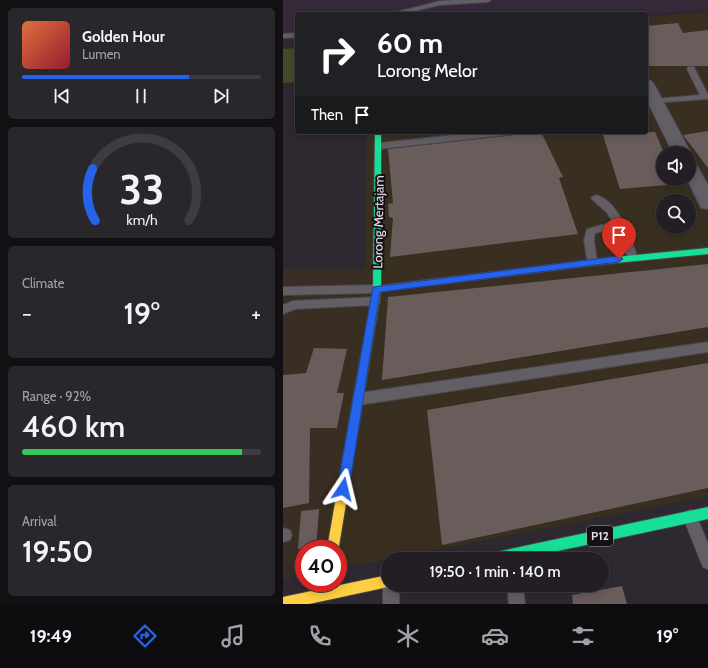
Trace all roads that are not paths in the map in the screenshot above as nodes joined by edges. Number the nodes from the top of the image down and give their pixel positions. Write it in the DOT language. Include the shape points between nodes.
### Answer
graph roads {
  1 [pos="488,0"];
  2 [pos="402,12"];
  3 [pos="295,35"];
  4 [pos="283,36"];
  5 [pos="691,69"];
  6 [pos="648,88"];
  7 [pos="707,97"];
  8 [pos="655,101"];
  9 [pos="377,134"];
  10 [pos="487,134"];
  11 [pos="379,146"];
  12 [pos="678,146"];
  13 [pos="696,180"];
  14 [pos="596,198"];
  15 [pos="708,203"];
  16 [pos="620,224"];
  17 [pos="708,251"];
  18 [pos="633,258"];
  19 [pos="592,262"];
  20 [pos="377,289"];
  21 [pos="283,291"];
  22 [pos="375,301"];
  23 [pos="283,310"];
  24 [pos="708,347"];
  25 [pos="359,399"];
  26 [pos="708,513"];
  27 [pos="690,517"];
  28 [pos="335,540"];
  29 [pos="533,552"];
  30 [pos="707,558"];
  31 [pos="381,582"];
  32 [pos="347,586"];
  33 [pos="318,592"];
  34 [pos="391,592"];
  35 [pos="516,592"];
  36 [pos="283,603"];
  37 [pos="391,604"];
  38 [pos="517,604"];
  1 -- 2 [label="lane" via="440,3"];
  3 -- 4 [label="lane"];
  5 -- 7 [label="lane"];
  6 -- 8 [label="street"];
  7 -- 8 [label="lane"];
  8 -- 12 [label="street"];
  9 -- 11 [label="street, Lorong Mertajam"];
  10 -- 11 [label="lane"];
  11 -- 20 [label="street, Lorong Mertajam"];
  13 -- 15 [label="street"];
  14 -- 16 [label="lane" via="607,206"];
  16 -- 18 [label="lane"];
  16 -- 19 [label="lane" via="591,231 589,240"];
  17 -- 18 [label="street"];
  18 -- 19 [label="street"];
  19 -- 20 [label="street"];
  20 -- 21 [label="lane"];
  20 -- 22 [label="street, Lorong Mertajam"];
  22 -- 23 [label="lane" via="293,305"];
  22 -- 25 [label="street, Lorong Mertajam"];
  24 -- 25 [label="lane"];
  25 -- 28 [label="street, Lorong Mertajam"];
  26 -- 27 [label="street, P12"];
  27 -- 29 [label="street, P12"];
  27 -- 30 [label="lane"];
  31 -- 32 [label="street"];
  33 -- 36 [label="street"];
  34 -- 37 [label="lane"];
  35 -- 38 [label="lane"];
}
